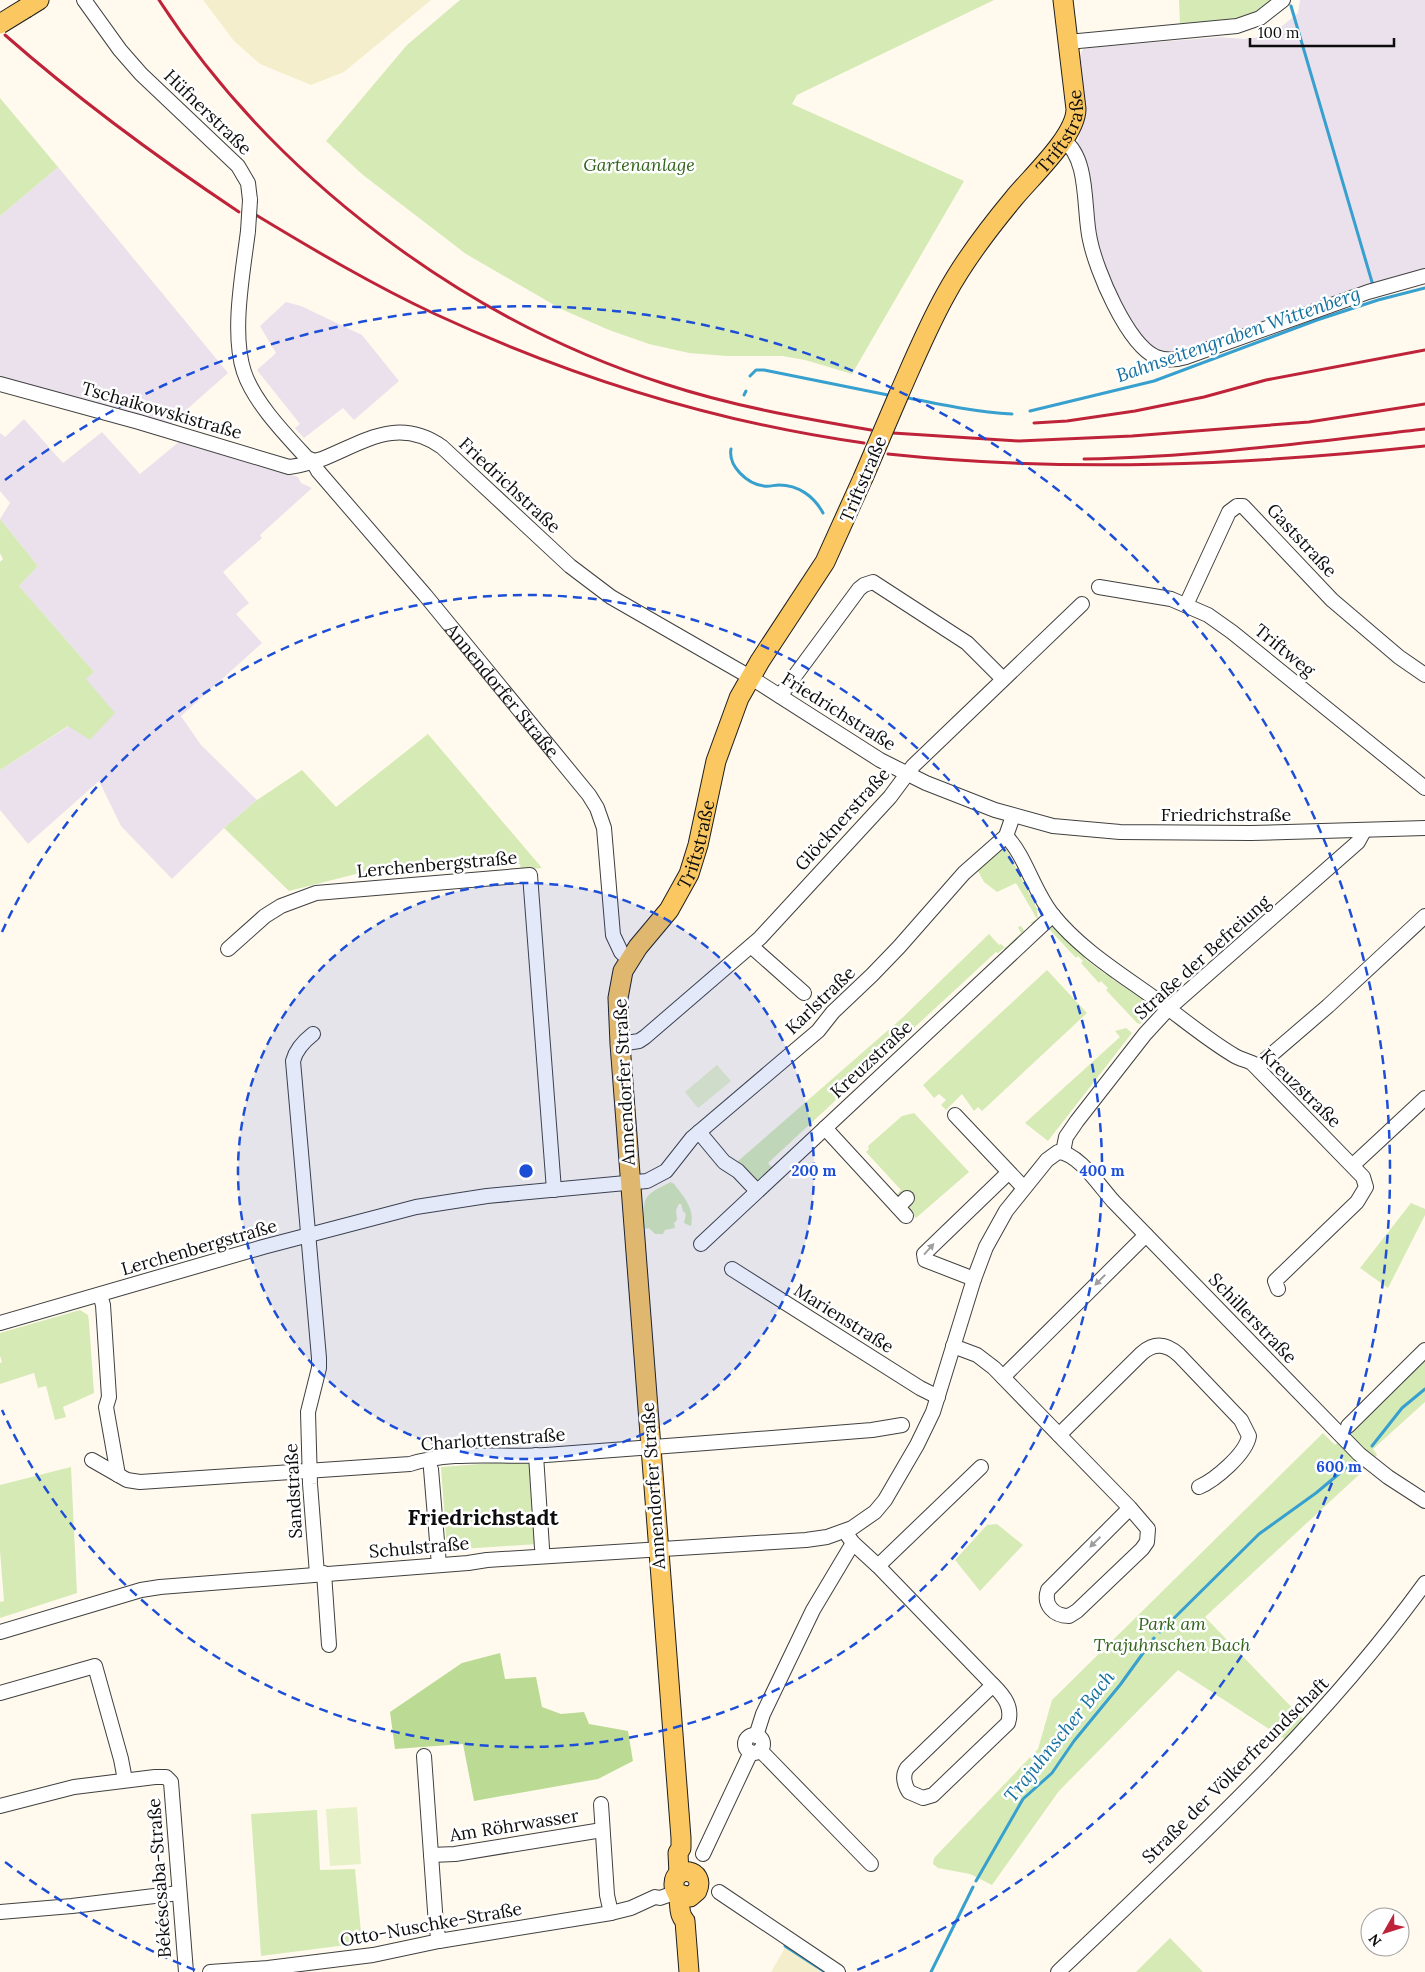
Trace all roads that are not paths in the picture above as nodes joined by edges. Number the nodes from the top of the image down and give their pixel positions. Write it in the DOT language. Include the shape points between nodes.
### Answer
graph roads {
  1 [pos="84,0"];
  2 [pos="1063,0"];
  3 [pos="1283,0"];
  4 [pos="32,4"];
  5 [pos="0,24"];
  6 [pos="1068,42"];
  7 [pos="1063,140"];
  8 [pos="1425,276"];
  9 [pos="240,301"];
  10 [pos="0,384"];
  11 [pos="312,460"];
  12 [pos="1098,587"];
  13 [pos="1082,604"];
  14 [pos="1186,605"];
  15 [pos="1425,675"];
  16 [pos="750,677"];
  17 [pos="1003,679"];
  18 [pos="780,696"];
  19 [pos="907,774"];
  20 [pos="1425,788"];
  21 [pos="1013,816"];
  22 [pos="1425,828"];
  23 [pos="1364,831"];
  24 [pos="1006,836"];
  25 [pos="1053,916"];
  26 [pos="1425,916"];
  27 [pos="751,946"];
  28 [pos="228,949"];
  29 [pos="629,960"];
  30 [pos="804,993"];
  31 [pos="1168,1009"];
  32 [pos="313,1034"];
  33 [pos="620,1044"];
  34 [pos="1257,1067"];
  35 [pos="1425,1098"];
  36 [pos="955,1114"];
  37 [pos="825,1128"];
  38 [pos="699,1132"];
  39 [pos="1063,1152"];
  40 [pos="1353,1165"];
  41 [pos="1008,1173"];
  42 [pos="630,1184"];
  43 [pos="1024,1188"];
  44 [pos="554,1190"];
  45 [pos="757,1191"];
  46 [pos="904,1207"];
  47 [pos="308,1235"];
  48 [pos="1146,1235"];
  49 [pos="701,1244"];
  50 [pos="732,1268"];
  51 [pos="974,1279"];
  52 [pos="1278,1289"];
  53 [pos="100,1295"];
  54 [pos="0,1323"];
  55 [pos="954,1346"];
  56 [pos="1425,1350"];
  57 [pos="1003,1377"];
  58 [pos="938,1397"];
  59 [pos="902,1425"];
  60 [pos="1348,1426"];
  61 [pos="1059,1434"];
  62 [pos="651,1448"];
  63 [pos="536,1454"];
  64 [pos="92,1460"];
  65 [pos="981,1467"];
  66 [pos="431,1469"];
  67 [pos="310,1472"];
  68 [pos="118,1475"];
  69 [pos="1199,1487"];
  70 [pos="1425,1501"];
  71 [pos="1130,1508"];
  72 [pos="846,1531"];
  73 [pos="853,1544"];
  74 [pos="542,1548"];
  75 [pos="658,1548"];
  76 [pos="439,1565"];
  77 [pos="878,1566"];
  78 [pos="320,1573"];
  79 [pos="1425,1583"];
  80 [pos="0,1632"];
  81 [pos="329,1645"];
  82 [pos="993,1685"];
  83 [pos="0,1693"];
  84 [pos="756,1751"];
  85 [pos="424,1756"];
  86 [pos="125,1780"];
  87 [pos="601,1804"];
  88 [pos="0,1806"];
  89 [pos="602,1830"];
  90 [pos="703,1854"];
  91 [pos="431,1855"];
  92 [pos="872,1864"];
  93 [pos="686,1885"];
  94 [pos="179,1893"];
  95 [pos="0,1912"];
  96 [pos="611,1913"];
  97 [pos="439,1941"];
  98 [pos="186,1972"];
  99 [pos="210,1972"];
  100 [pos="689,1972"];
  101 [pos="838,1972"];
  102 [pos="1058,1972"];
  1 -- 9 [label="street, Hüfnerstraße, bridge" via="136,68 238,166 248,183 248,231"];
  2 -- 6 [label="main road, Triftstraße"];
  3 -- 6 [label="street" via="1260,18 1237,26"];
  4 -- 5 [label="main road, bridge"];
  6 -- 7 [label="main road, Triftstraße" via="1076,114 1073,126"];
  7 -- 8 [label="street" via="1073,148 1079,161 1086,223 1101,276 1130,330 1142,346 1157,357 1186,358 1368,292"];
  7 -- 16 [label="main road, Triftstraße, bridge" via="995,222 938,308 825,562"];
  9 -- 11 [label="street, Annendorfer Straße" via="239,346 247,380 282,429 306,458"];
  10 -- 11 [label="street, Tschaikowskistraße" via="289,467 301,466"];
  11 -- 16 [label="street, Friedrichstraße" via="389,432 417,435 434,442 584,578 626,607"];
  11 -- 29 [label="street, Annendorfer Straße" via="589,795 604,828 613,935"];
  12 -- 14 [label="street, Triftweg" via="1154,595"];
  13 -- 17 [label="street, Glöcknerstraße"];
  14 -- 15 [label="street, Gaststraße" via="1229,512 1243,506 1332,600"];
  14 -- 20 [label="street, Triftweg" via="1208,615 1232,632"];
  16 -- 18 [label="street, Friedrichstraße"];
  16 -- 29 [label="main road, Triftstraße" via="716,761 689,874 669,910"];
  17 -- 18 [label="street" via="967,643 873,582 859,589"];
  17 -- 19 [label="street, Glöcknerstraße"];
  18 -- 19 [label="street, Friedrichstraße"];
  19 -- 21 [label="street, Friedrichstraße"];
  19 -- 27 [label="street, Glöcknerstraße" via="890,797"];
  21 -- 23 [label="street, Friedrichstraße" via="1067,828 1120,832 1251,834"];
  21 -- 24 [label="street, Karlstraße"];
  22 -- 23 [label="street, Friedrichstraße"];
  23 -- 31 [label="street, Straße der Befreiung" via="1358,842"];
  24 -- 25 [label="street, Kreuzstraße" via="1017,849 1039,896"];
  24 -- 38 [label="street, Karlstraße" via="964,873 900,947 832,1012 818,1031"];
  25 -- 31 [label="street, Kreuzstraße" via="1090,952"];
  25 -- 37 [label="street, Kreuzstraße"];
  26 -- 34 [label="street"];
  27 -- 30 [label="street"];
  27 -- 33 [label="street, Glöcknerstraße" via="645,1037"];
  28 -- 44 [label="street, Lerchenbergstraße" via="273,911 316,893 530,875"];
  29 -- 33 [label="main road, Annendorfer Straße" via="618,990"];
  31 -- 34 [label="street, Kreuzstraße" via="1225,1050"];
  31 -- 39 [label="street, Straße der Befreiung" via="1077,1121 1066,1137"];
  32 -- 47 [label="street" via="299,1047 293,1061"];
  33 -- 42 [label="main road, Annendorfer Straße"];
  34 -- 40 [label="street, Kreuzstraße"];
  35 -- 40 [label="street"];
  36 -- 41 [label="street"];
  37 -- 45 [label="street, Kreuzstraße"];
  37 -- 46 [label="street"];
  38 -- 42 [label="street, Karlstraße" via="660,1176"];
  38 -- 45 [label="street" via="724,1162"];
  39 -- 43 [label="street" via="1051,1156"];
  39 -- 48 [label="street, Schillerstraße" via="1079,1162"];
  40 -- 52 [label="street, Kreuzstraße" via="1364,1177 1366,1187 1363,1194 1275,1281"];
  41 -- 43 [label="street"];
  51 -- 41 [label="street, one-way" via="926,1260 924,1254"];
  42 -- 44 [label="street, Lerchenbergstraße"];
  42 -- 62 [label="main road, Annendorfer Straße"];
  43 -- 51 [label="street" via="994,1232"];
  44 -- 47 [label="street, Lerchenbergstraße" via="435,1203"];
  45 -- 49 [label="street, Kreuzstraße"];
  47 -- 53 [label="street, Lerchenbergstraße"];
  47 -- 67 [label="street, Sandstraße" via="319,1368 309,1407"];
  48 -- 57 [label="street, one-way"];
  48 -- 70 [label="street, Schillerstraße" via="1360,1454 1382,1473"];
  50 -- 58 [label="street, Marienstraße"];
  51 -- 55 [label="street"];
  53 -- 54 [label="street, Lerchenbergstraße"];
  53 -- 68 [label="street" via="109,1397 106,1407"];
  55 -- 57 [label="street" via="983,1358"];
  55 -- 58 [label="street"];
  56 -- 60 [label="street"];
  57 -- 61 [label="street"];
  58 -- 72 [label="street" via="924,1434 885,1500 868,1518"];
  59 -- 62 [label="street, Charlottenstraße"];
  61 -- 69 [label="street" via="1146,1349 1160,1345 1169,1348 1241,1420 1249,1436 1244,1449 1211,1482"];
  61 -- 71 [label="street"];
  62 -- 63 [label="street, Charlottenstraße"];
  62 -- 75 [label="main road, Annendorfer Straße"];
  63 -- 67 [label="street, Charlottenstraße" via="482,1455"];
  63 -- 74 [label="street"];
  64 -- 68 [label="street, Charlottenstraße"];
  65 -- 77 [label="street"];
  66 -- 76 [label="street"];
  67 -- 68 [label="street, Charlottenstraße" via="140,1482"];
  67 -- 78 [label="street, Sandstraße"];
  71 -- 71 [label="street, one-way" via="1048,1590 1046,1602 1057,1614 1069,1616 1077,1611 1147,1542 1148,1530"];
  72 -- 73 [label="street"];
  72 -- 75 [label="street, Schulstraße" via="806,1540"];
  73 -- 77 [label="street"];
  73 -- 84 [label="street" via="813,1610 763,1714 756,1736 762,1742"];
  75 -- 76 [label="street, Schulstraße"];
  75 -- 93 [label="main road, Annendorfer Straße" via="681,1848 686,1852"];
  76 -- 78 [label="street, Schulstraße"];
  77 -- 82 [label="street"];
  78 -- 80 [label="street, Schulstraße" via="141,1590"];
  78 -- 81 [label="street, Sandstraße"];
  79 -- 102 [label="street, Straße der Völkerfreundschaft" via="1350,1678 1272,1764"];
  82 -- 82 [label="street" via="907,1768 904,1780 909,1792 923,1798 933,1795 1008,1723 1009,1706"];
  83 -- 86 [label="street" via="95,1666"];
  84 -- 90 [label="street"];
  84 -- 92 [label="street"];
  85 -- 91 [label="street, Am Röhrwasser"];
  86 -- 88 [label="street" via="56,1791"];
  86 -- 94 [label="street, Békéscsaba-Straße" via="166,1777 171,1782"];
  87 -- 89 [label="street, Am Röhrwasser"];
  89 -- 91 [label="street, Am Röhrwasser"];
  89 -- 96 [label="street, Am Röhrwasser"];
  91 -- 97 [label="street, Am Röhrwasser"];
  93 -- 96 [label="street, Otto-Nuschke-Straße" via="657,1892 655,1897 631,1908"];
  93 -- 100 [label="main road, Annendorfer Straße" via="681,1917 685,1921"];
  93 -- 101 [label="street" via="719,1892"];
  94 -- 95 [label="street"];
  94 -- 98 [label="street, Békéscsaba-Straße"];
  96 -- 97 [label="street, Otto-Nuschke-Straße"];
  97 -- 99 [label="street, Otto-Nuschke-Straße" via="373,1955"];
}
